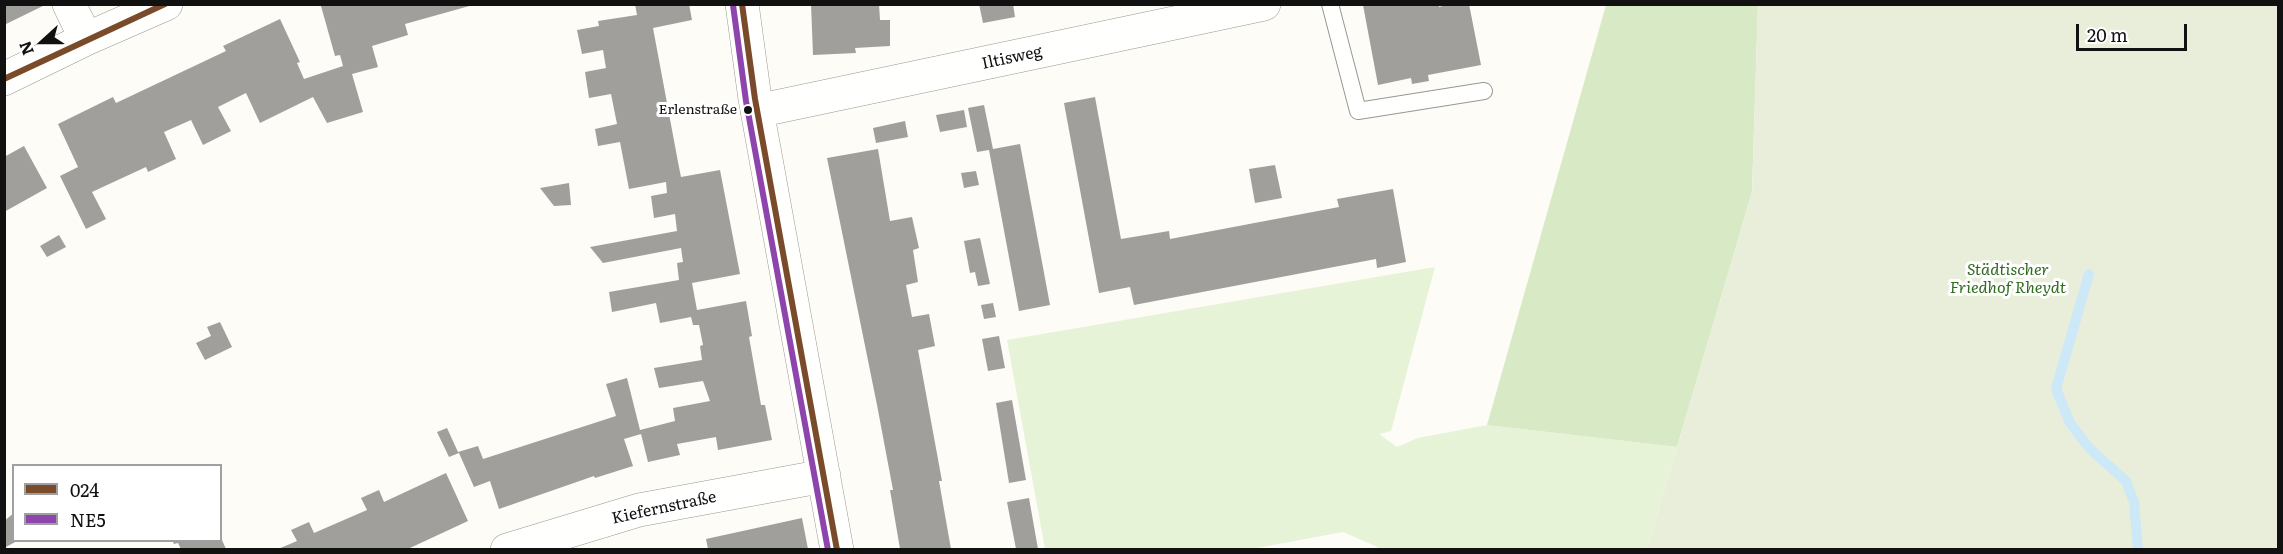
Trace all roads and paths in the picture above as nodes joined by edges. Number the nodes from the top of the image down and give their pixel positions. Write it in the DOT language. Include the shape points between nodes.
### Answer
graph roads {
  1 [pos="69,4"];
  2 [pos="166,4"];
  3 [pos="742,4"];
  4 [pos="1330,4"];
  5 [pos="1267,5"];
  6 [pos="86,39"];
  7 [pos="4,79"];
  8 [pos="1484,91"];
  9 [pos="757,111"];
  10 [pos="824,476"];
  11 [pos="507,549"];
  12 [pos="837,549"];
  1 -- 6 [label="street"];
  2 -- 6 [label="street"];
  3 -- 9 [label="street"];
  4 -- 8 [label="lane" via="1358,111"];
  5 -- 9 [label="street, Iltisweg"];
  6 -- 7 [label="street"];
  9 -- 10 [label="street"];
  10 -- 11 [label="street, Kiefernstraße" via="639,510"];
  10 -- 12 [label="street"];
}
